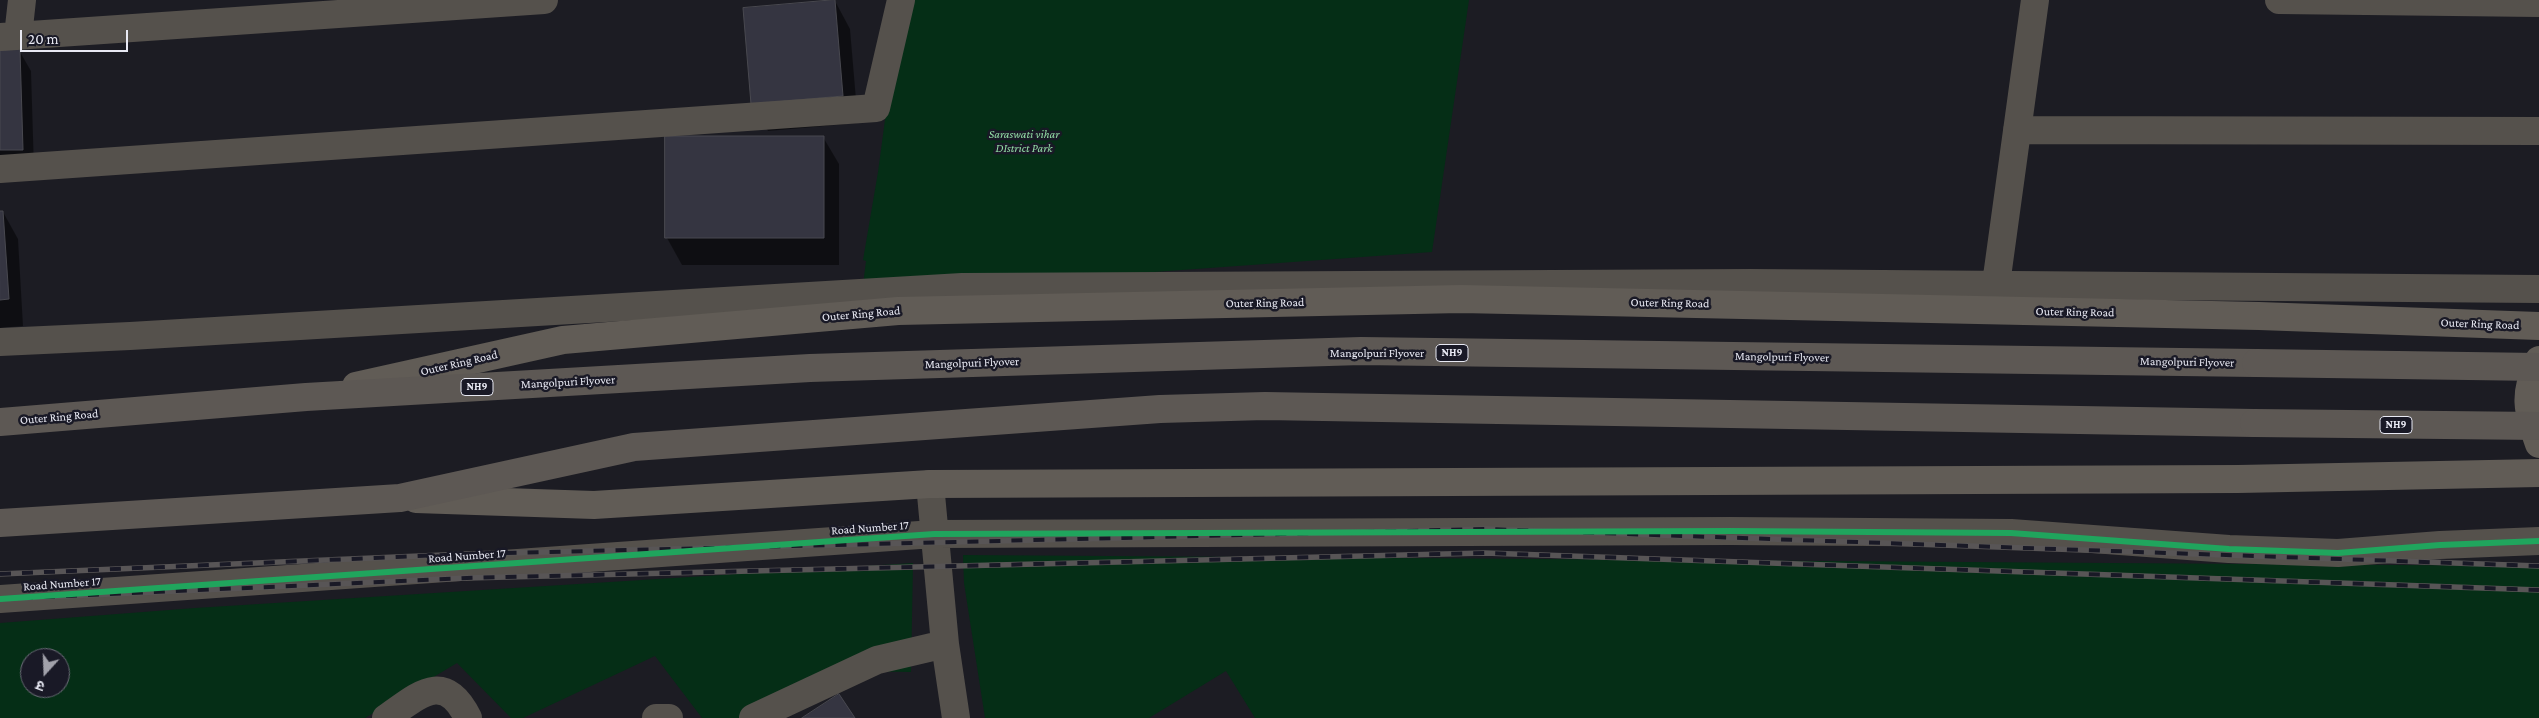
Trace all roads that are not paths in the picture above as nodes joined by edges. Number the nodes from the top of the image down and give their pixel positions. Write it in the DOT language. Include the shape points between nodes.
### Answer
graph roads {
  1 [pos="22,0"];
  2 [pos="544,0"];
  3 [pos="900,0"];
  4 [pos="2036,0"];
  5 [pos="2279,0"];
  6 [pos="2539,3"];
  7 [pos="9,37"];
  8 [pos="2017,130"];
  9 [pos="2539,131"];
  10 [pos="0,169"];
  11 [pos="1996,284"];
  12 [pos="2539,289"];
  13 [pos="2539,326"];
  14 [pos="0,342"];
  15 [pos="2539,360"];
  16 [pos="2539,367"];
  17 [pos="306,398"];
  18 [pos="0,422"];
  19 [pos="2539,426"];
  20 [pos="2539,444"];
  21 [pos="2539,473"];
  22 [pos="930,484"];
  23 [pos="400,498"];
  24 [pos="0,522"];
  25 [pos="934,534"];
  26 [pos="2539,541"];
  27 [pos="0,599"];
  28 [pos="945,644"];
  29 [pos="386,718"];
  30 [pos="468,718"];
  31 [pos="656,718"];
  32 [pos="669,718"];
  33 [pos="753,718"];
  34 [pos="956,718"];
  1 -- 7 [label="street"];
  2 -- 7 [label="street"];
  3 -- 10 [label="street" via="876,108"];
  4 -- 8 [label="street"];
  5 -- 6 [label="street"];
  8 -- 9 [label="street"];
  8 -- 11 [label="street"];
  11 -- 12 [label="street"];
  11 -- 14 [label="street" via="962,287"];
  13 -- 17 [label="main road, Outer Ring Road" via="2259,316 1461,299 898,310 563,340"];
  15 -- 20 [label="main road" via="2530,379 2527,409"];
  16 -- 17 [label="highway, Mangolpuri Flyover / NH9, bridge" via="1361,352 810,368"];
  17 -- 18 [label="highway, Outer Ring Road / NH9"];
  19 -- 23 [label="highway, NH9, bridge" via="1266,406 1160,409 634,447"];
  21 -- 22 [label="main road" via="2238,480"];
  22 -- 23 [label="main road" via="594,505"];
  22 -- 25 [label="street"];
  23 -- 24 [label="highway"];
  25 -- 26 [label="street, Road Number 17" via="1710,531 2011,534 2338,553"];
  25 -- 27 [label="street, Road Number 17"];
  25 -- 28 [label="street"];
  28 -- 33 [label="street" via="877,660"];
  28 -- 34 [label="street"];
  29 -- 30 [label="street" via="426,691 444,691 460,702"];
  31 -- 32 [label="street"];
}
